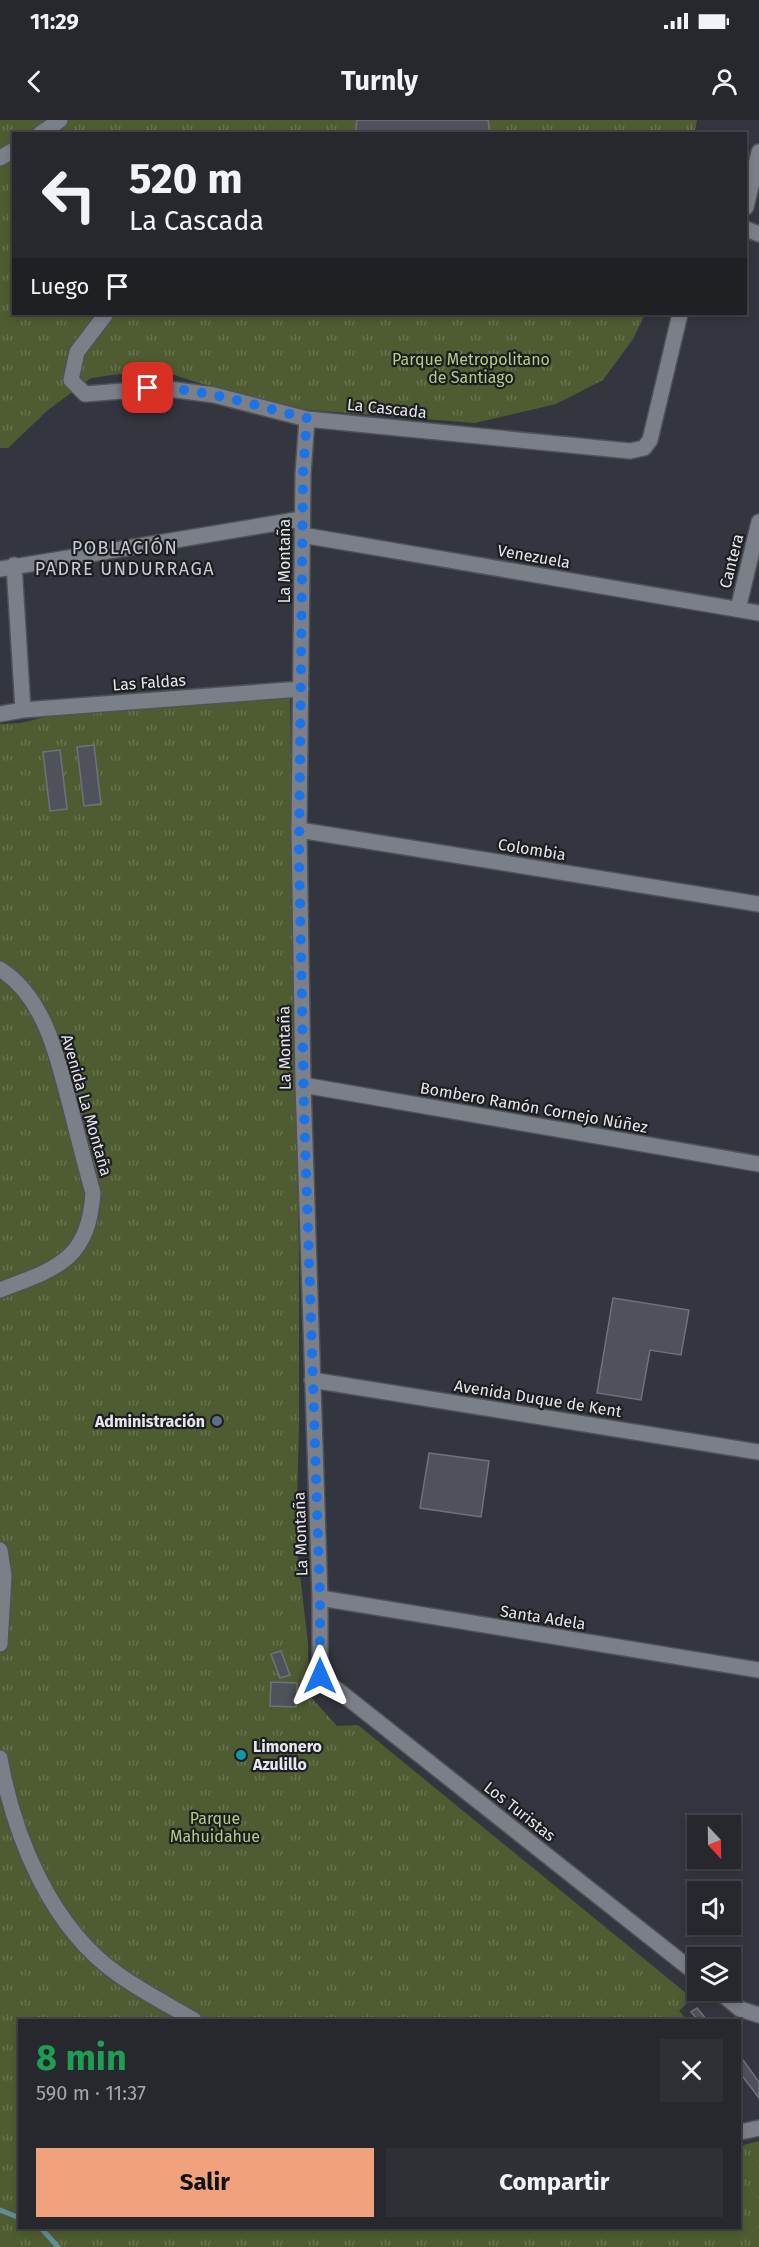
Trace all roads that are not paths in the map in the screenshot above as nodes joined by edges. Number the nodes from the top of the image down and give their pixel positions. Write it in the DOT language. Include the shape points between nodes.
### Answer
graph roads {
  1 [pos="60,120"];
  2 [pos="43,132"];
  3 [pos="759,152"];
  4 [pos="747,203"];
  5 [pos="105,315"];
  6 [pos="680,315"];
  7 [pos="307,418"];
  8 [pos="759,522"];
  9 [pos="302,527"];
  10 [pos="7,567"];
  11 [pos="738,609"];
  12 [pos="759,613"];
  13 [pos="301,689"];
  14 [pos="23,710"];
  15 [pos="0,714"];
  16 [pos="299,830"];
  17 [pos="759,904"];
  18 [pos="0,969"];
  19 [pos="303,1085"];
  20 [pos="759,1164"];
  21 [pos="0,1290"];
  22 [pos="312,1380"];
  23 [pos="759,1452"];
  24 [pos="0,1550"];
  25 [pos="320,1598"];
  26 [pos="0,1644"];
  27 [pos="759,1670"];
  28 [pos="320,1676"];
  29 [pos="0,1758"];
  30 [pos="687,1966"];
  31 [pos="731,2001"];
  32 [pos="759,2015"];
  33 [pos="192,2019"];
  34 [pos="759,2128"];
  35 [pos="741,2132"];
  1 -- 2 [label="street"];
  3 -- 4 [label="street"];
  5 -- 7 [label="street, La Cascada" via="77,352 71,380 85,394 161,388 214,395"];
  6 -- 7 [label="street, La Cascada" via="650,441 644,448 630,451"];
  7 -- 9 [label="street, La Montaña"];
  8 -- 11 [label="street, Cantera"];
  9 -- 10 [label="street, Venezuela"];
  9 -- 11 [label="street, Venezuela"];
  9 -- 13 [label="street, La Montaña"];
  10 -- 14 [label="street"];
  11 -- 12 [label="street, Venezuela"];
  13 -- 14 [label="street, Las Faldas"];
  13 -- 16 [label="street, La Montaña"];
  14 -- 15 [label="street, Las Faldas"];
  16 -- 17 [label="street, Colombia"];
  16 -- 19 [label="street, La Montaña"];
  18 -- 21 [label="street, Avenida La Montaña" via="11,976 35,1005 54,1047 93,1193 91,1218 80,1244 60,1265"];
  19 -- 20 [label="street, Bombero Ramón Cornejo Núñez"];
  19 -- 22 [label="street, La Montaña"];
  22 -- 23 [label="street, Avenida Duque de Kent"];
  22 -- 25 [label="street, La Montaña"];
  24 -- 26 [label="street" via="4,1576"];
  25 -- 27 [label="street, Santa Adela"];
  25 -- 28 [label="street, La Montaña"];
  28 -- 30 [label="street, Los Turistas"];
  29 -- 33 [label="street" via="10,1805 26,1849 74,1933 118,1974"];
  31 -- 32 [label="street"];
  34 -- 35 [label="street"];
}
